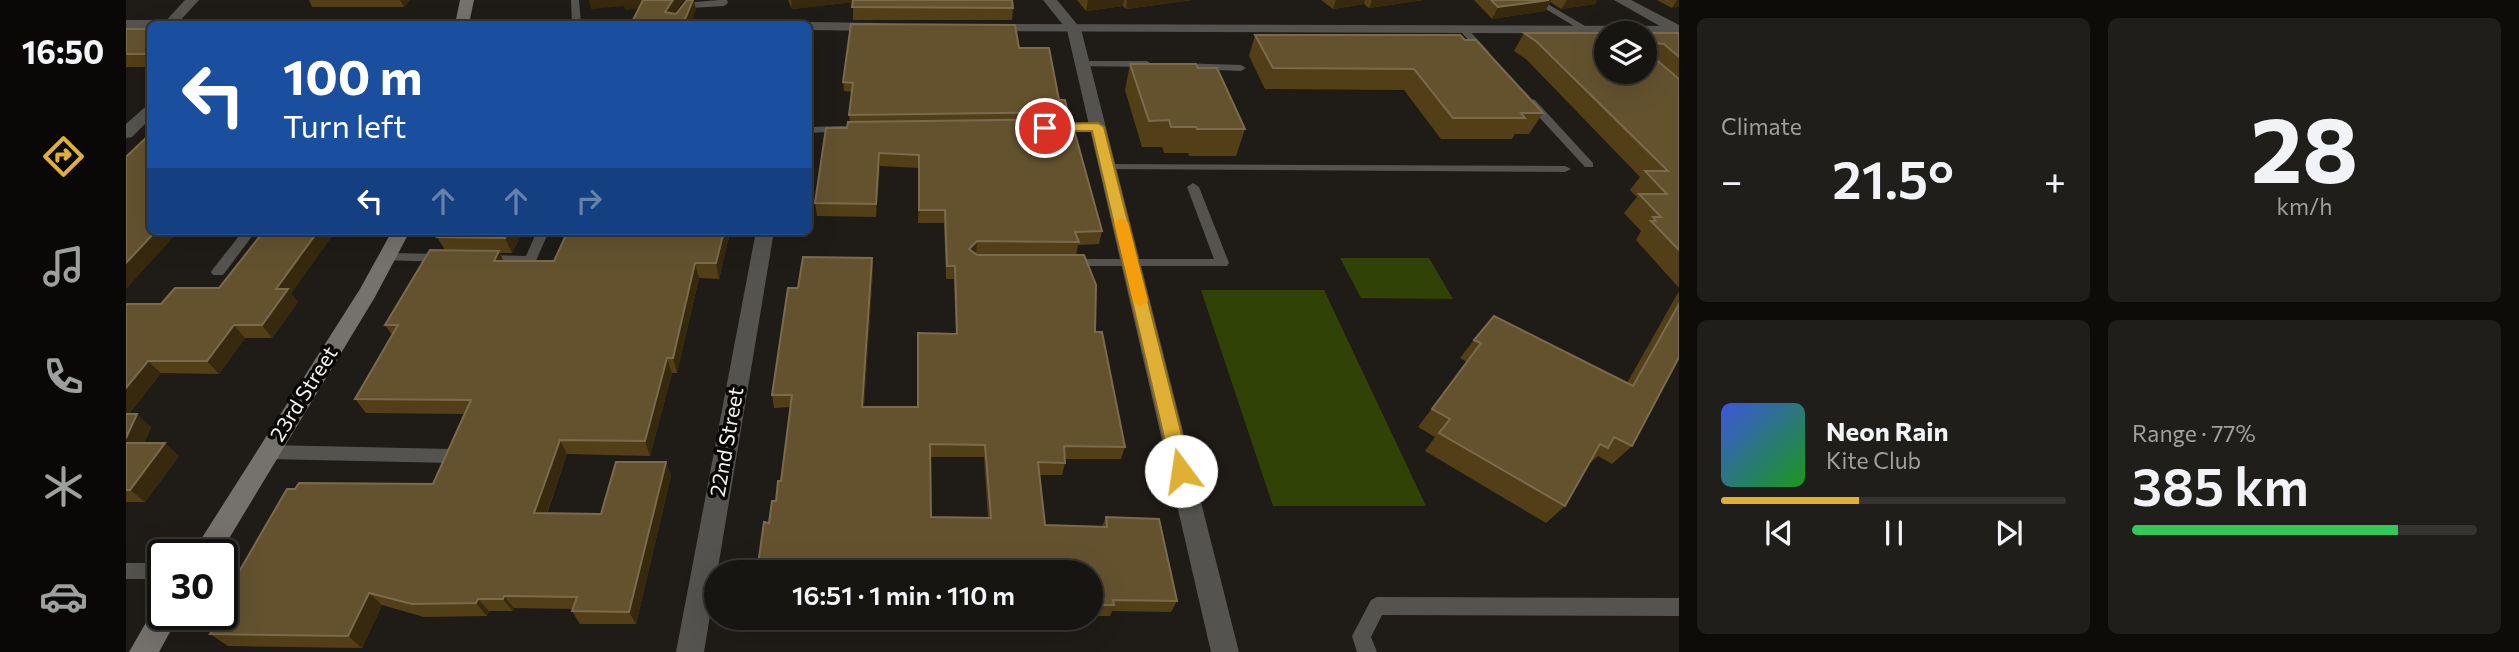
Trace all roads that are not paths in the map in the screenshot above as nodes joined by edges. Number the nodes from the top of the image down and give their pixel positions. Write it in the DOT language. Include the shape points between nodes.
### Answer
graph roads {
  1 [pos="192,0"];
  2 [pos="467,0"];
  3 [pos="575,0"];
  4 [pos="723,0"];
  5 [pos="1050,0"];
  6 [pos="1535,0"];
  7 [pos="1621,0"];
  8 [pos="173,21"];
  9 [pos="463,21"];
  10 [pos="577,21"];
  11 [pos="677,21"];
  12 [pos="126,24"];
  13 [pos="147,24"];
  14 [pos="812,26"];
  15 [pos="892,27"];
  16 [pos="976,28"];
  17 [pos="1074,29"];
  18 [pos="1463,29"];
  19 [pos="1585,29"];
  20 [pos="1594,30"];
  21 [pos="1678,30"];
  22 [pos="1657,31"];
  23 [pos="1493,61"];
  24 [pos="1082,64"];
  25 [pos="1241,68"];
  26 [pos="1519,90"];
  27 [pos="147,114"];
  28 [pos="1098,127"];
  29 [pos="1043,128"];
  30 [pos="850,129"];
  31 [pos="812,130"];
  32 [pos="126,133"];
  33 [pos="1589,165"];
  34 [pos="1108,167"];
  35 [pos="1565,169"];
  36 [pos="1194,187"];
  37 [pos="247,235"];
  38 [pos="399,235"];
  39 [pos="541,235"];
  40 [pos="764,235"];
  41 [pos="388,257"];
  42 [pos="1053,262"];
  43 [pos="1131,264"];
  44 [pos="218,272"];
  45 [pos="268,452"];
  46 [pos="451,456"];
  47 [pos="214,539"];
  48 [pos="147,571"];
  49 [pos="126,572"];
  50 [pos="1679,607"];
  51 [pos="156,630"];
  52 [pos="143,652"];
  53 [pos="690,652"];
  54 [pos="1225,652"];
  55 [pos="1367,652"];
  1 -- 8 [label="street"];
  2 -- 9 [label="main road"];
  3 -- 10 [label="lane"];
  4 -- 11 [label="lane" via="687,5"];
  5 -- 17 [label="street"];
  6 -- 19 [label="lane"];
  7 -- 21 [label="street"];
  12 -- 13 [label="street"];
  14 -- 15 [label="street"];
  16 -- 17 [label="street"];
  17 -- 18 [label="street"];
  17 -- 24 [label="street"];
  18 -- 19 [label="street"];
  18 -- 23 [label="lane"];
  19 -- 20 [label="street"];
  21 -- 22 [label="street"];
  24 -- 25 [label="lane" via="1149,70"];
  24 -- 28 [label="street"];
  26 -- 33 [label="lane"];
  27 -- 32 [label="street"];
  28 -- 29 [label="lane"];
  28 -- 34 [label="street"];
  30 -- 31 [label="lane"];
  34 -- 35 [label="lane"];
  34 -- 43 [label="street"];
  36 -- 43 [label="lane" via="1222,263"];
  37 -- 44 [label="lane"];
  38 -- 41 [label="main road, 23rd Street"];
  39 -- 41 [label="lane" via="530,260"];
  40 -- 53 [label="street, 22nd Street"];
  41 -- 45 [label="main road, 23rd Street"];
  42 -- 43 [label="lane"];
  43 -- 54 [label="street"];
  45 -- 46 [label="lane"];
  45 -- 47 [label="main road, 23rd Street"];
  48 -- 49 [label="lane"];
  50 -- 55 [label="lane" via="1377,606 1361,636"];
  51 -- 52 [label="main road"];
}
